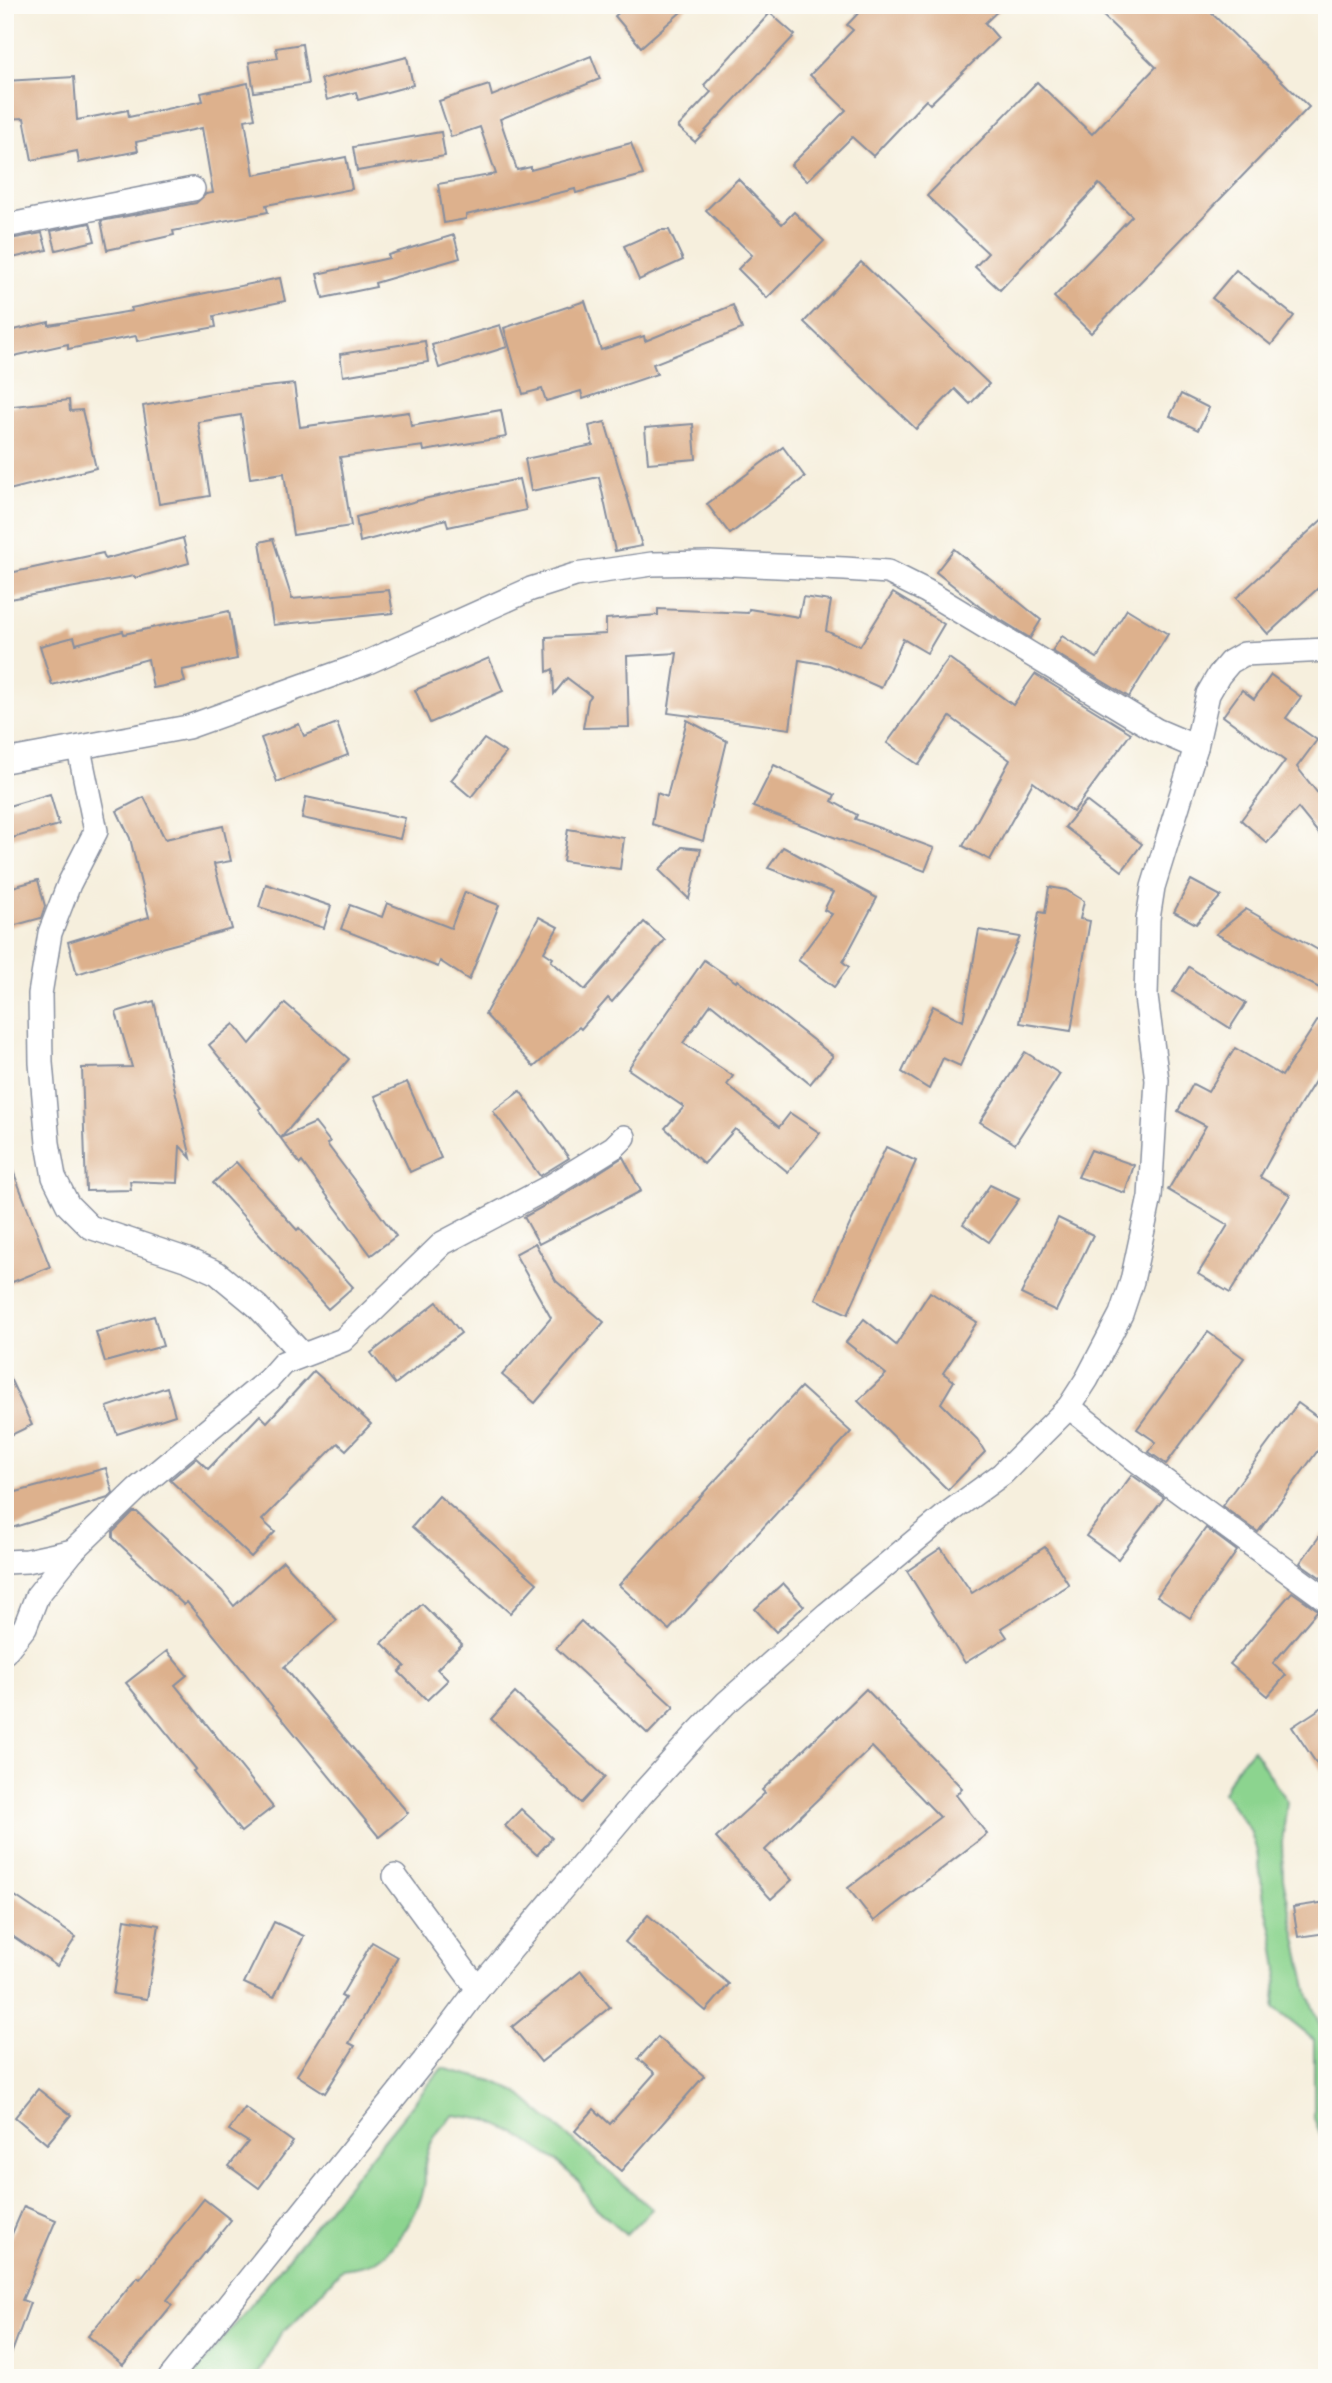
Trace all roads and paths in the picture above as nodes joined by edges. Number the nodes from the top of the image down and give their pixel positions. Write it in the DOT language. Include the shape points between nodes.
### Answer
graph roads {
  1 [pos="193,189"];
  2 [pos="5,226"];
  3 [pos="1327,650"];
  4 [pos="1196,747"];
  5 [pos="79,749"];
  6 [pos="5,761"];
  7 [pos="624,1137"];
  8 [pos="302,1354"];
  9 [pos="1069,1406"];
  10 [pos="73,1551"];
  11 [pos="5,1562"];
  12 [pos="1327,1600"];
  13 [pos="5,1652"];
  14 [pos="395,1876"];
  15 [pos="478,1989"];
  16 [pos="170,2378"];
  1 -- 2 [label="street"];
  3 -- 4 [label="street" via="1244,654 1230,662 1208,694"];
  4 -- 5 [label="street" via="1156,730 888,572 698,563 625,566 575,575 531,589 366,663 188,727"];
  4 -- 9 [label="street" via="1153,887 1148,919 1146,997 1157,1080 1150,1197 1143,1235 1121,1314"];
  5 -- 6 [label="street"];
  5 -- 8 [label="street" via="96,831 50,933 40,994 41,1063 54,1177 68,1205 90,1227 217,1273 257,1306"];
  7 -- 8 [label="street" via="551,1186 443,1243 343,1340"];
  8 -- 10 [label="street" via="283,1363 137,1489"];
  9 -- 12 [label="street"];
  9 -- 15 [label="street" via="1002,1474 951,1511 726,1703 640,1796"];
  10 -- 11 [label="street"];
  10 -- 13 [label="street" via="37,1597 25,1628"];
  14 -- 15 [label="street"];
  15 -- 16 [label="street"];
}
